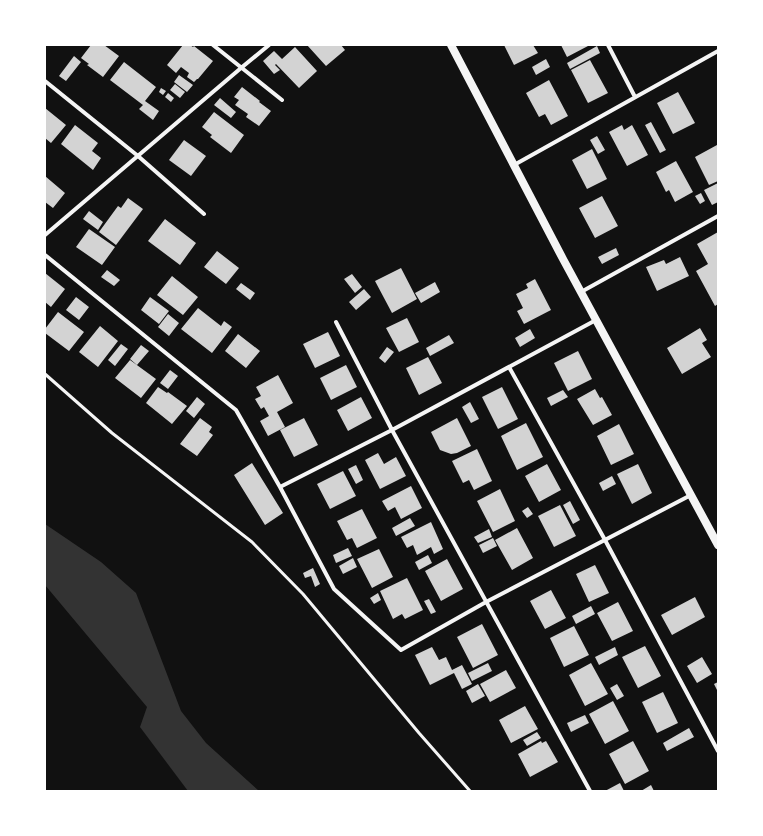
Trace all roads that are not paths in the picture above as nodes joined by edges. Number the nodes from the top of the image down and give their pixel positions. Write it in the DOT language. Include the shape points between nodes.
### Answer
graph roads {
  1 [pos="212,45"];
  2 [pos="269,45"];
  3 [pos="451,45"];
  4 [pos="608,45"];
  5 [pos="718,51"];
  6 [pos="241,68"];
  7 [pos="45,81"];
  8 [pos="635,97"];
  9 [pos="282,100"];
  10 [pos="138,156"];
  11 [pos="513,165"];
  12 [pos="204,214"];
  13 [pos="718,216"];
  14 [pos="45,235"];
  15 [pos="45,255"];
  16 [pos="581,292"];
  17 [pos="596,320"];
  18 [pos="336,322"];
  19 [pos="509,367"];
  20 [pos="45,374"];
  21 [pos="392,430"];
  22 [pos="280,487"];
  23 [pos="691,495"];
  24 [pos="605,540"];
  25 [pos="718,544"];
  26 [pos="486,602"];
  27 [pos="718,751"];
  28 [pos="470,791"];
  29 [pos="590,791"];
  1 -- 6 [label="street"];
  2 -- 6 [label="street"];
  3 -- 11 [label="main road"];
  4 -- 8 [label="street"];
  5 -- 8 [label="street"];
  6 -- 9 [label="street"];
  6 -- 10 [label="street"];
  7 -- 10 [label="street"];
  8 -- 11 [label="street"];
  10 -- 12 [label="street"];
  10 -- 14 [label="street"];
  11 -- 16 [label="main road"];
  13 -- 16 [label="street"];
  15 -- 22 [label="street" via="236,410"];
  16 -- 17 [label="main road"];
  17 -- 19 [label="street"];
  17 -- 23 [label="main road"];
  18 -- 21 [label="street"];
  19 -- 21 [label="street"];
  19 -- 24 [label="street"];
  20 -- 28 [label="lane" via="112,433 252,542 303,594"];
  21 -- 22 [label="street"];
  21 -- 26 [label="street"];
  22 -- 26 [label="street" via="334,589 400,650"];
  23 -- 24 [label="street"];
  23 -- 25 [label="main road"];
  24 -- 26 [label="street"];
  24 -- 27 [label="street"];
  26 -- 29 [label="street"];
}
